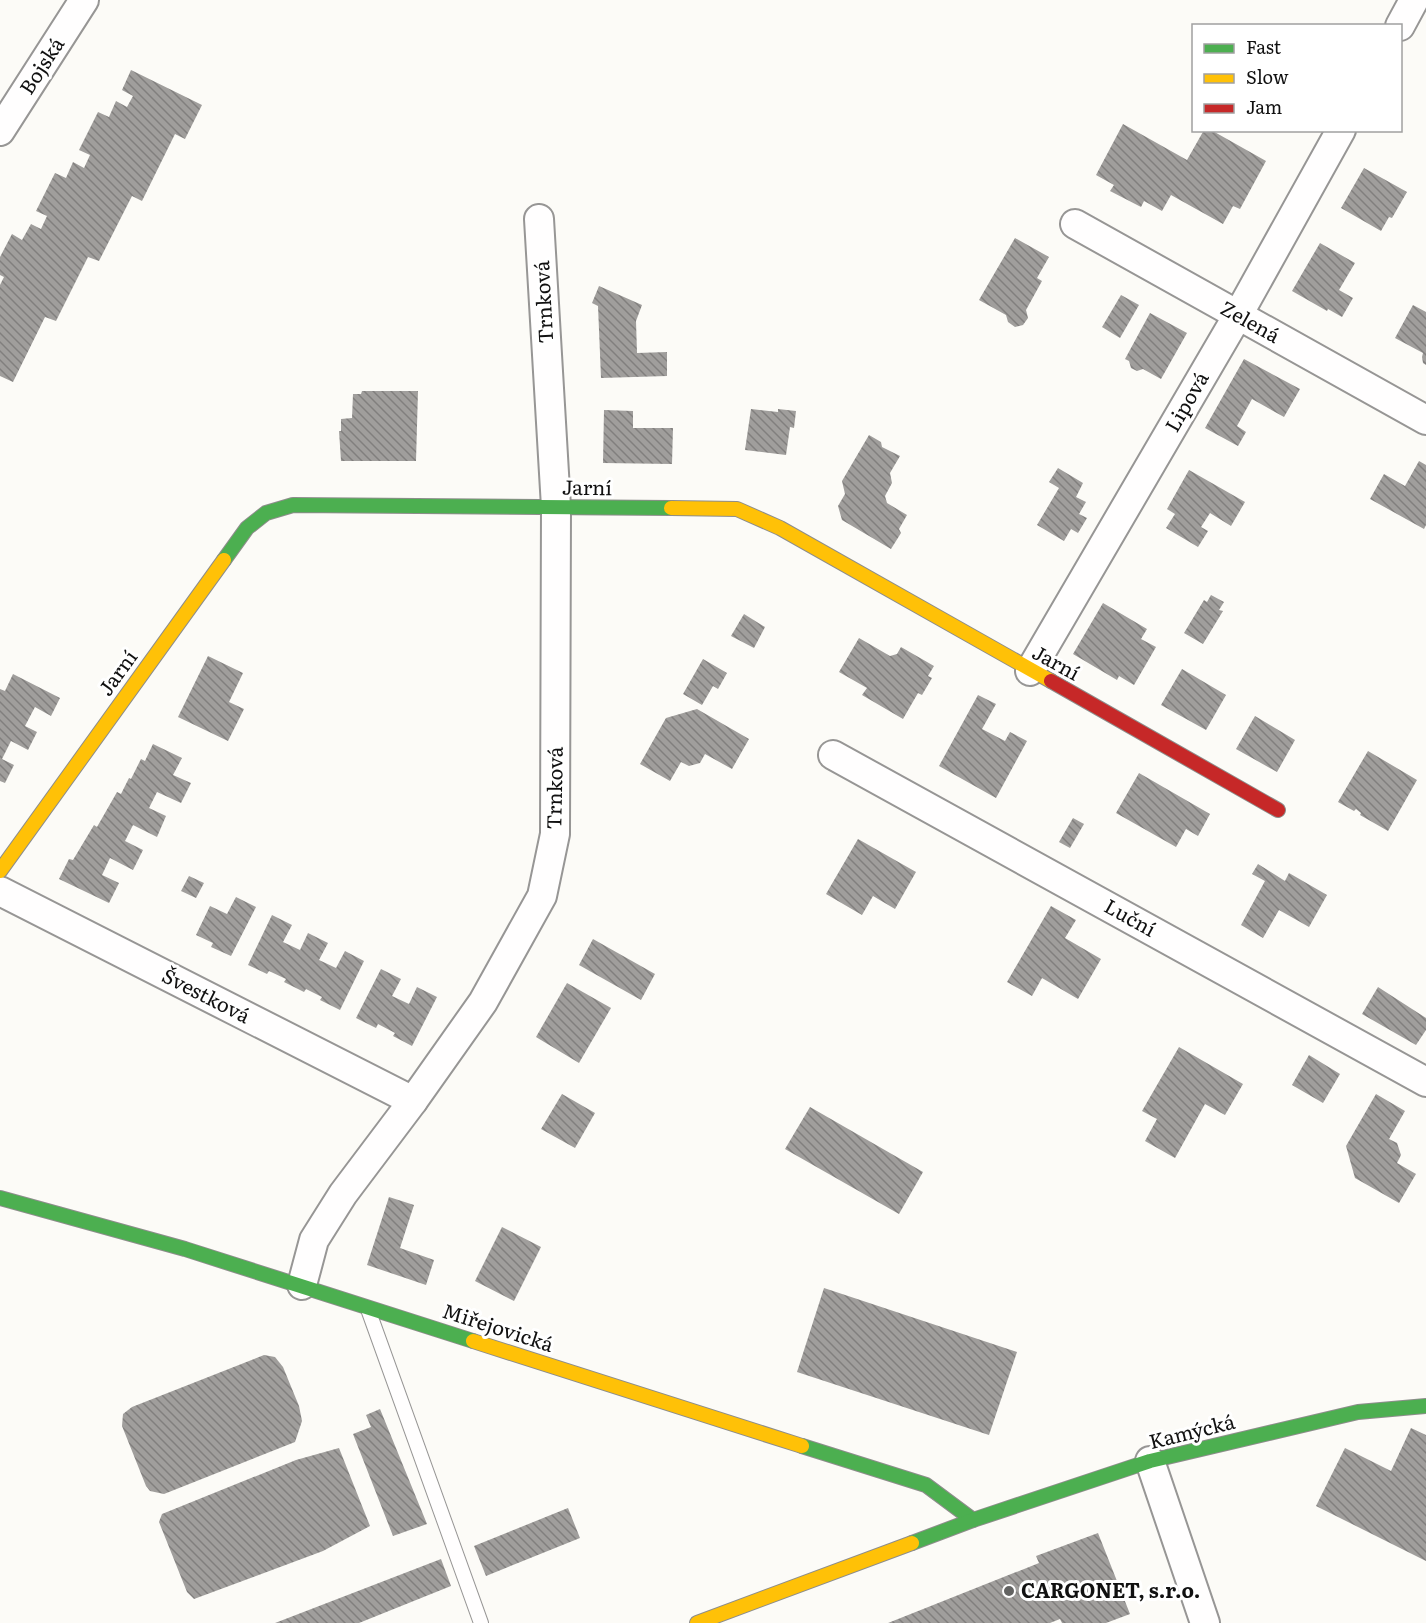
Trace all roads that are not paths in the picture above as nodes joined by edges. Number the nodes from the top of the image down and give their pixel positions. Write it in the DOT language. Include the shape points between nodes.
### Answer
graph roads {
  1 [pos="84,0"];
  2 [pos="1414,0"];
  3 [pos="1420,0"];
  4 [pos="1426,4"];
  5 [pos="1401,24"];
  6 [pos="0,131"];
  7 [pos="1340,132"];
  8 [pos="539,219"];
  9 [pos="1075,225"];
  10 [pos="1238,315"];
  11 [pos="1426,420"];
  12 [pos="556,507"];
  13 [pos="1030,671"];
  14 [pos="833,755"];
  15 [pos="1278,810"];
  16 [pos="0,872"];
  17 [pos="0,891"];
  18 [pos="1426,1082"];
  19 [pos="413,1101"];
  20 [pos="0,1198"];
  21 [pos="302,1285"];
  22 [pos="368,1308"];
  23 [pos="1426,1406"];
  24 [pos="1150,1461"];
  25 [pos="973,1520"];
  26 [pos="741,1607"];
  27 [pos="481,1623"];
  28 [pos="697,1623"];
  29 [pos="747,1623"];
  30 [pos="1205,1623"];
  1 -- 6 [label="street, Bojská"];
  2 -- 5 [label="street"];
  3 -- 4 [label="street"];
  7 -- 10 [label="street, Lipová"];
  8 -- 12 [label="street, Trnková"];
  9 -- 10 [label="street, Zelená"];
  10 -- 11 [label="street, Zelená"];
  10 -- 13 [label="street, Lipová"];
  12 -- 13 [label="street, Jarní" via="737,509 780,528"];
  12 -- 16 [label="street, Jarní" via="293,505 266,513 247,528"];
  12 -- 19 [label="street, Trnková" via="555,834 542,896 483,1002"];
  13 -- 15 [label="street, Jarní"];
  14 -- 18 [label="street, Luční"];
  17 -- 19 [label="street, Švestková"];
  19 -- 21 [label="street, Trnková" via="343,1194 314,1240"];
  20 -- 21 [label="street, Miřejovická" via="130,1232"];
  21 -- 22 [label="street, Miřejovická"];
  22 -- 25 [label="street, Miřejovická" via="926,1485"];
  22 -- 27 [label="lane"];
  23 -- 24 [label="street, Kamýcká" via="1358,1412"];
  24 -- 25 [label="street, Kamýcká"];
  24 -- 30 [label="street"];
  25 -- 26 [label="street, Kamýcká"];
  26 -- 28 [label="street, Kamýcká"];
  26 -- 29 [label="lane"];
}
